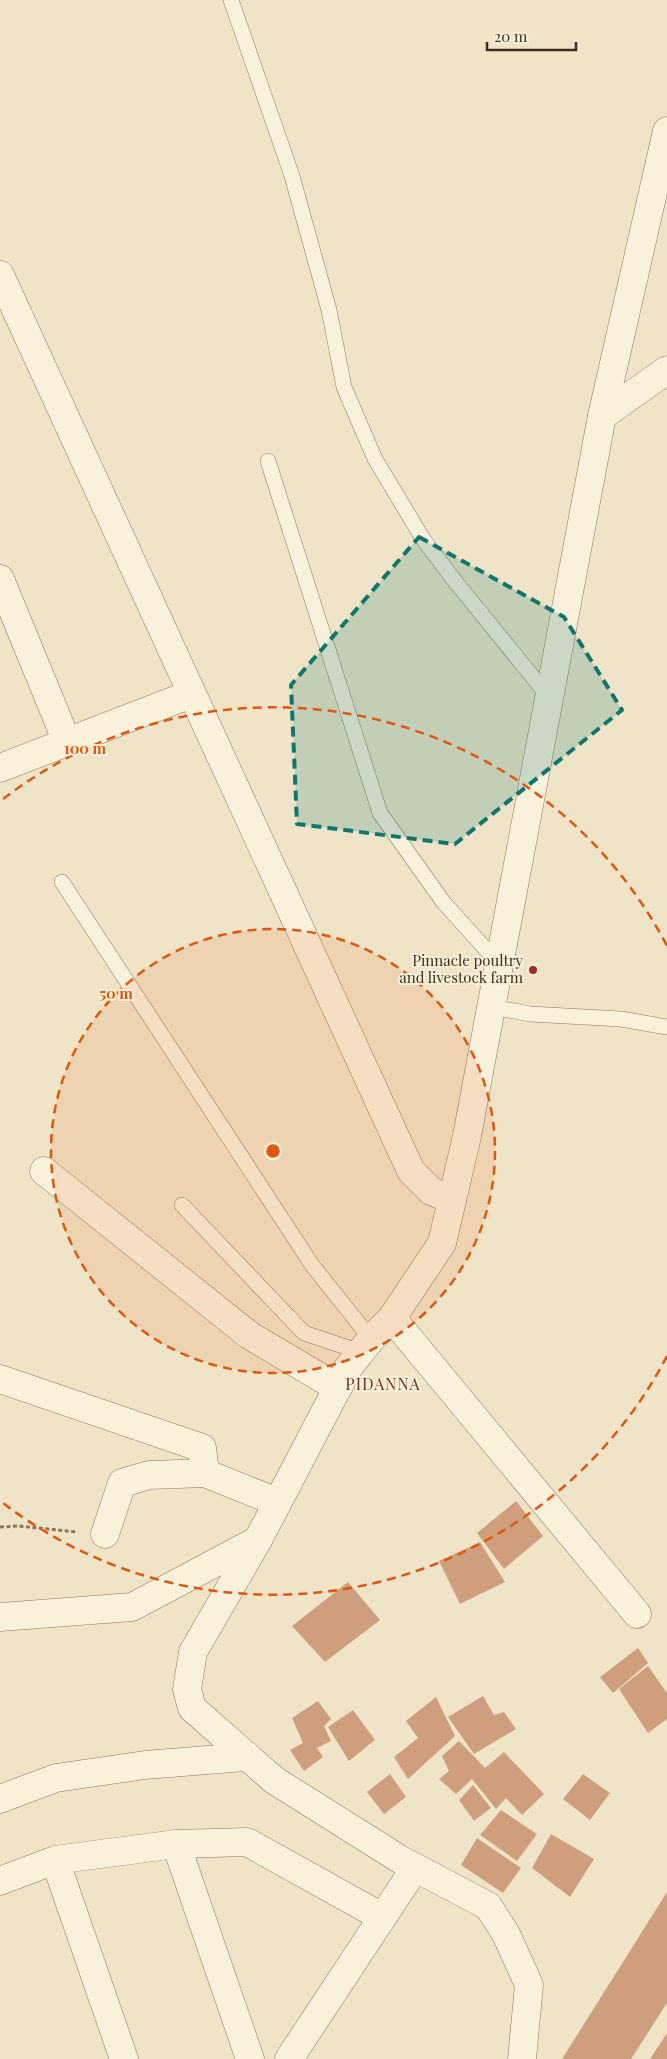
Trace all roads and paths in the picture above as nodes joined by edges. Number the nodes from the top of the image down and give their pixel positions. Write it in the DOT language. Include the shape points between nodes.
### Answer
graph roads {
  1 [pos="231,0"];
  2 [pos="667,131"];
  3 [pos="0,275"];
  4 [pos="667,370"];
  5 [pos="602,416"];
  6 [pos="268,461"];
  7 [pos="0,579"];
  8 [pos="191,694"];
  9 [pos="549,697"];
  10 [pos="67,742"];
  11 [pos="0,768"];
  12 [pos="62,882"];
  13 [pos="500,965"];
  14 [pos="492,1007"];
  15 [pos="667,1027"];
  16 [pos="44,1171"];
  17 [pos="452,1200"];
  18 [pos="182,1205"];
  19 [pos="392,1318"];
  20 [pos="366,1346"];
  21 [pos="0,1379"];
  22 [pos="338,1388"];
  23 [pos="205,1473"];
  24 [pos="277,1502"];
  25 [pos="0,1527"];
  26 [pos="105,1534"];
  27 [pos="258,1540"];
  28 [pos="637,1614"];
  29 [pos="0,1617"];
  30 [pos="245,1756"];
  31 [pos="0,1800"];
  32 [pos="176,1844"];
  33 [pos="55,1860"];
  34 [pos="415,1868"];
  35 [pos="0,1881"];
  36 [pos="382,1918"];
  37 [pos="124,2059"];
  38 [pos="250,2059"];
  39 [pos="289,2059"];
  40 [pos="522,2059"];
  1 -- 9 [label="lane" via="292,176 329,310 344,387 375,459 423,538"];
  2 -- 5 [label="street"];
  3 -- 8 [label="street"];
  4 -- 5 [label="street"];
  5 -- 9 [label="street"];
  6 -- 13 [label="lane" via="380,814 444,903"];
  7 -- 10 [label="street"];
  8 -- 10 [label="street"];
  8 -- 17 [label="street" via="411,1171 431,1191"];
  9 -- 13 [label="street"];
  10 -- 11 [label="street"];
  12 -- 20 [label="lane"];
  13 -- 14 [label="street"];
  14 -- 15 [label="lane" via="530,1014 621,1019"];
  14 -- 17 [label="street"];
  16 -- 22 [label="street" via="248,1335"];
  17 -- 19 [label="street" via="442,1243"];
  18 -- 20 [label="lane" via="304,1332"];
  19 -- 20 [label="street"];
  19 -- 28 [label="street"];
  20 -- 22 [label="street" via="348,1368"];
  21 -- 23 [label="street" via="202,1448"];
  22 -- 24 [label="street"];
  23 -- 24 [label="street"];
  23 -- 26 [label="street" via="149,1475 122,1483"];
  24 -- 27 [label="street"];
  25 -- 26 [label="path"];
  27 -- 29 [label="street" via="132,1606"];
  27 -- 30 [label="street" via="193,1652 187,1689 192,1708"];
  30 -- 31 [label="street" via="56,1778"];
  30 -- 34 [label="street" via="274,1780"];
  32 -- 33 [label="street"];
  32 -- 36 [label="street" via="247,1842"];
  32 -- 38 [label="street"];
  33 -- 35 [label="street"];
  33 -- 37 [label="street"];
  34 -- 36 [label="street"];
  34 -- 40 [label="street" via="488,1906 506,1934 529,1985"];
  36 -- 39 [label="street"];
}
